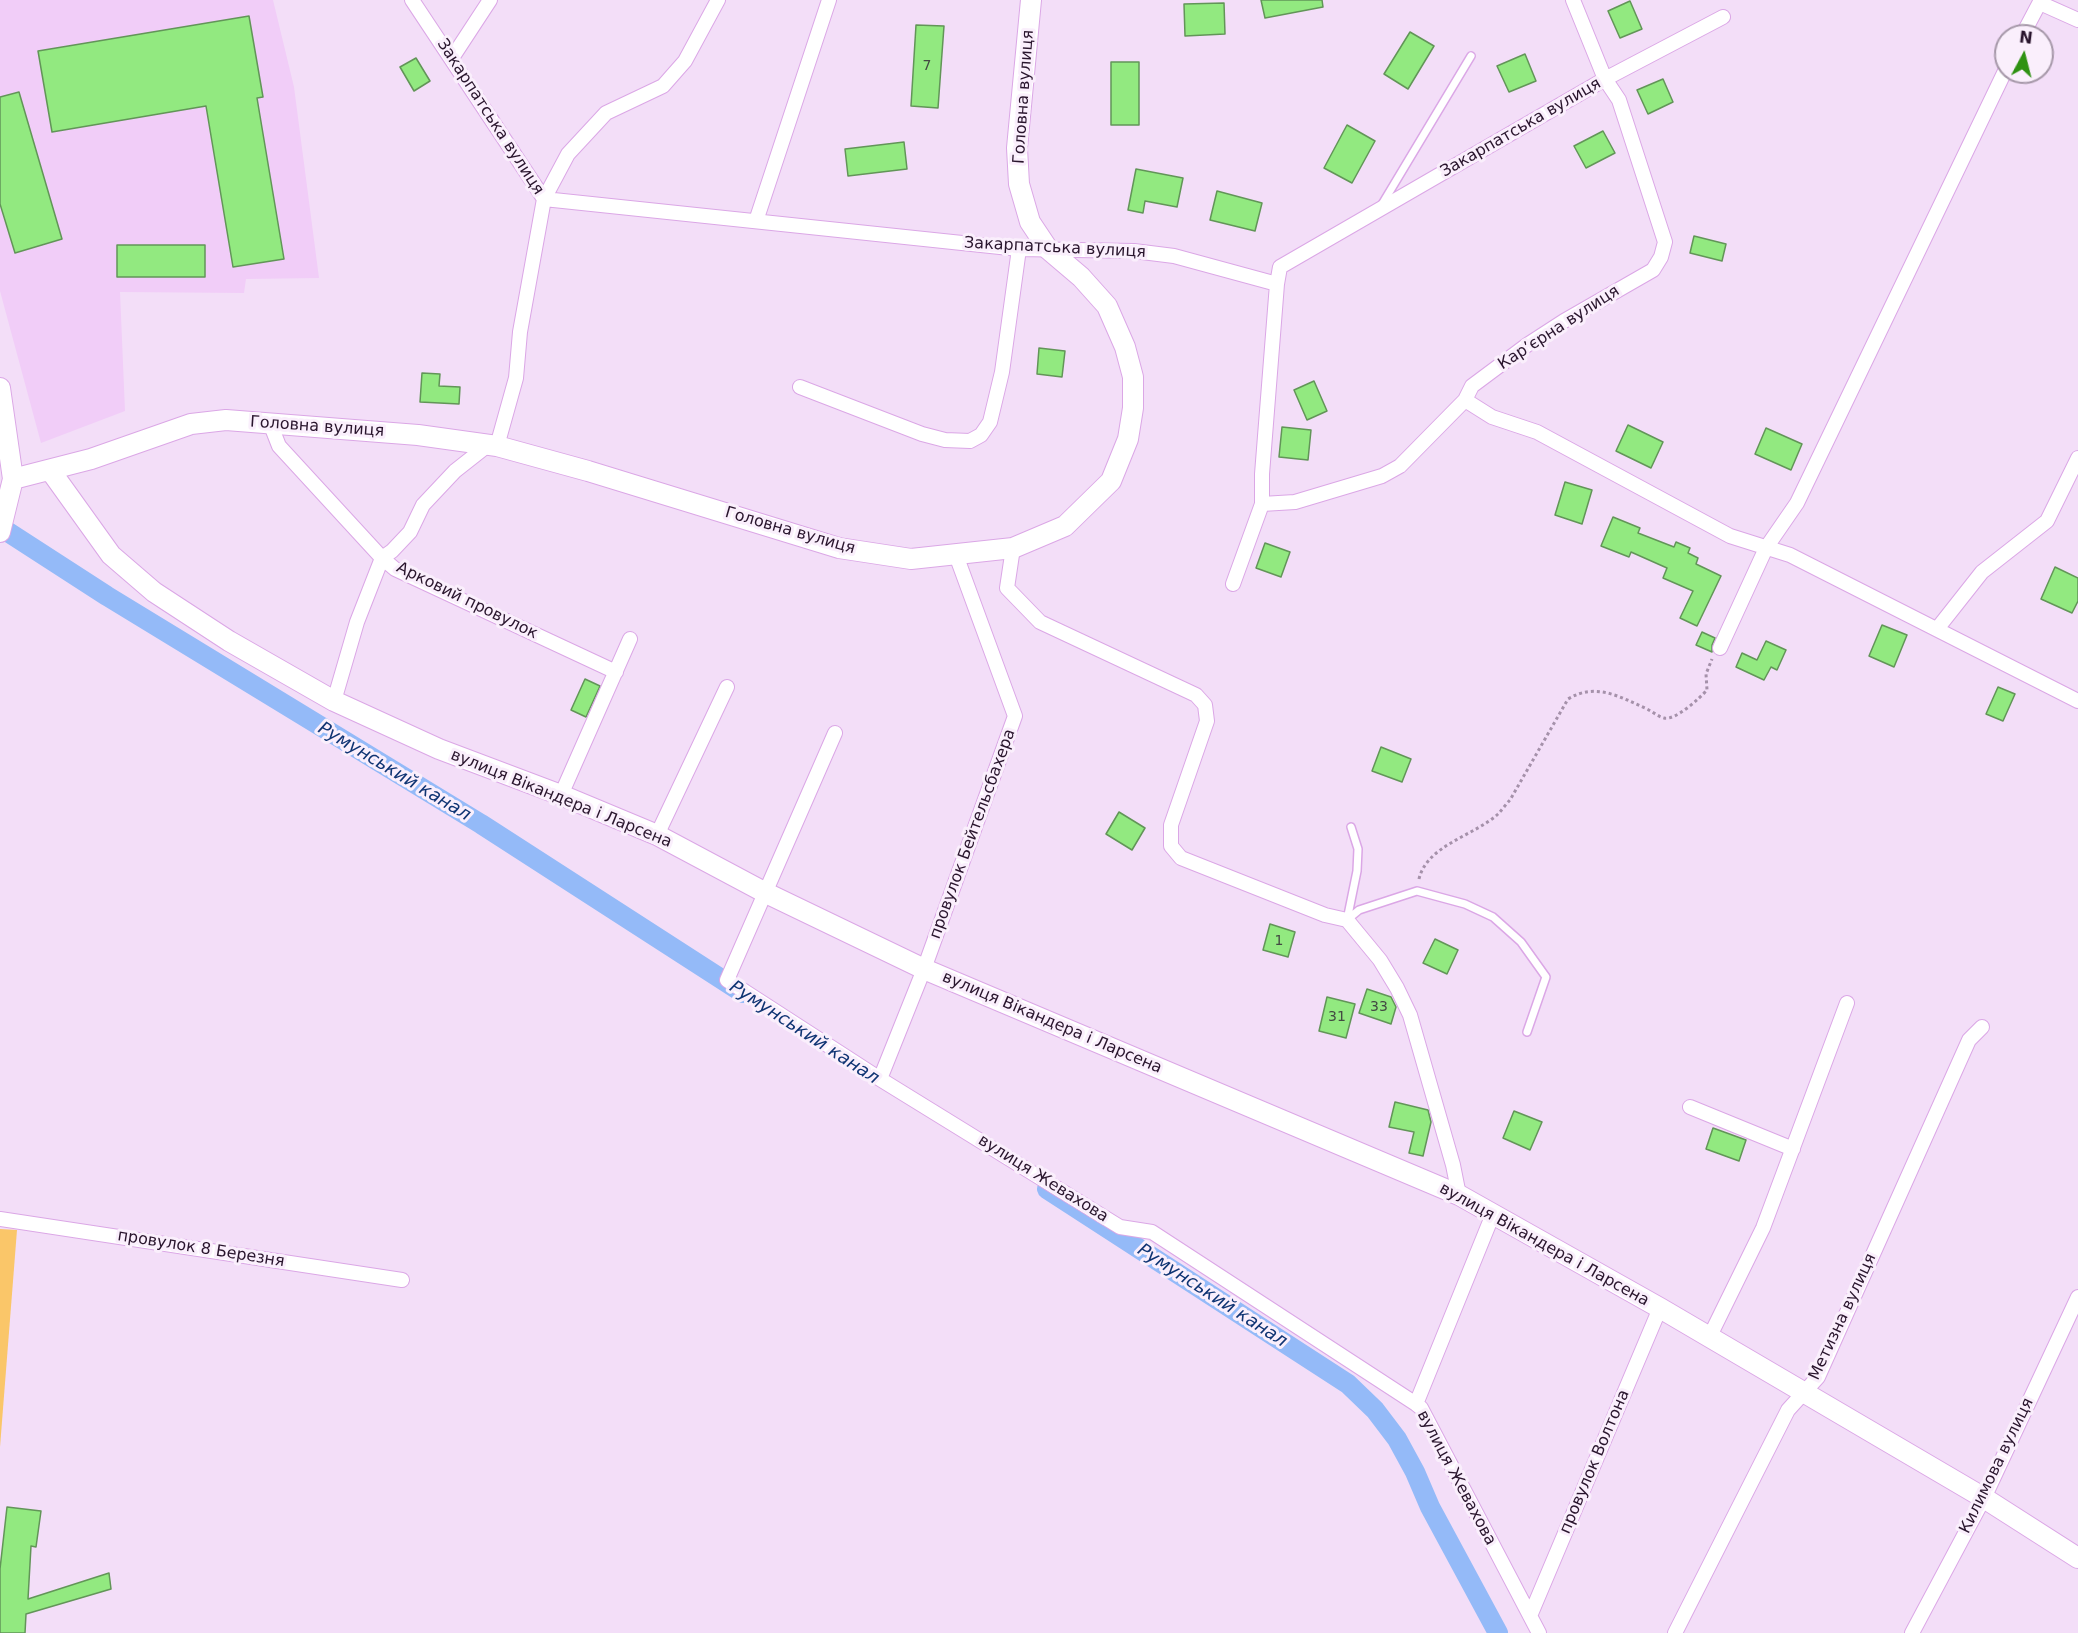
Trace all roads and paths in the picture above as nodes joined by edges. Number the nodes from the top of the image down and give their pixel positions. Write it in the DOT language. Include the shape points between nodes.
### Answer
graph roads {
  1 [pos="412,0"];
  2 [pos="490,0"];
  3 [pos="718,0"];
  4 [pos="829,0"];
  5 [pos="1031,0"];
  6 [pos="1573,0"];
  7 [pos="2040,2"];
  8 [pos="1723,17"];
  9 [pos="2078,20"];
  10 [pos="2028,24"];
  11 [pos="1471,56"];
  12 [pos="452,58"];
  13 [pos="1605,79"];
  14 [pos="1999,84"];
  15 [pos="544,199"];
  16 [pos="1377,212"];
  17 [pos="756,221"];
  18 [pos="1019,249"];
  19 [pos="1048,249"];
  20 [pos="1277,284"];
  21 [pos="800,387"];
  22 [pos="0,388"];
  23 [pos="1465,400"];
  24 [pos="270,423"];
  25 [pos="493,445"];
  26 [pos="2078,458"];
  27 [pos="50,470"];
  28 [pos="13,479"];
  29 [pos="1262,504"];
  30 [pos="0,532"];
  31 [pos="1013,548"];
  32 [pos="1766,548"];
  33 [pos="956,555"];
  34 [pos="382,558"];
  35 [pos="1233,585"];
  36 [pos="1937,628"];
  37 [pos="630,639"];
  38 [pos="1719,648"];
  39 [pos="616,672"];
  40 [pos="727,687"];
  41 [pos="334,701"];
  42 [pos="2078,701"];
  43 [pos="834,733"];
  44 [pos="561,795"];
  45 [pos="1351,827"];
  46 [pos="657,835"];
  47 [pos="1417,891"];
  48 [pos="765,892"];
  49 [pos="1347,921"];
  50 [pos="924,969"];
  51 [pos="1847,1003"];
  52 [pos="1982,1027"];
  53 [pos="1527,1032"];
  54 [pos="880,1078"];
  55 [pos="1690,1107"];
  56 [pos="1793,1149"];
  57 [pos="1459,1195"];
  58 [pos="1493,1214"];
  59 [pos="0,1219"];
  60 [pos="402,1280"];
  61 [pos="2078,1297"];
  62 [pos="1660,1308"];
  63 [pos="1709,1338"];
  64 [pos="1804,1393"];
  65 [pos="1416,1404"];
  66 [pos="1984,1498"];
  67 [pos="2078,1558"];
  68 [pos="1530,1616"];
  69 [pos="1539,1633"];
  70 [pos="1675,1633"];
  71 [pos="1912,1633"];
  1 -- 12 [label="street, Закарпатська вулиця"];
  2 -- 12 [label="street"];
  3 -- 15 [label="street" via="686,61 663,86 606,113 568,154"];
  4 -- 17 [label="street"];
  5 -- 19 [label="street, Головна вулиця" via="1017,148 1019,184 1030,222"];
  6 -- 13 [label="street"];
  7 -- 9 [label="street"];
  7 -- 10 [label="street"];
  8 -- 13 [label="street, Закарпатська вулиця"];
  11 -- 16 [label="lane"];
  12 -- 15 [label="street, Закарпатська вулиця"];
  13 -- 16 [label="street, Закарпатська вулиця"];
  13 -- 23 [label="street, Карʼєрна вулиця" via="1619,100 1665,242 1661,257 1653,270 1527,345 1472,386"];
  14 -- 32 [label="street" via="1797,504"];
  15 -- 17 [label="street, Закарпатська вулиця"];
  15 -- 25 [label="street" via="520,332 516,378"];
  16 -- 20 [label="street, Закарпатська вулиця" via="1280,267"];
  17 -- 18 [label="street, Закарпатська вулиця"];
  18 -- 19 [label="street, Закарпатська вулиця"];
  18 -- 21 [label="street" via="1002,372 990,422 981,435 970,441 945,440"];
  19 -- 20 [label="street, Закарпатська вулиця" via="1174,256"];
  19 -- 31 [label="street, Головна вулиця" via="1107,306 1133,377 1133,408 1128,439 1111,481 1065,526"];
  20 -- 29 [label="street"];
  22 -- 28 [label="street"];
  23 -- 29 [label="street, Карʼєрна вулиця" via="1400,466 1382,476 1294,502"];
  23 -- 32 [label="street" via="1492,417 1537,432 1730,536"];
  24 -- 25 [label="street, Головна вулиця"];
  24 -- 27 [label="street, Головна вулиця" via="226,420 191,424"];
  24 -- 34 [label="street, Арковий провулок" via="279,446"];
  25 -- 33 [label="street, Головна вулиця" via="838,548 911,560"];
  25 -- 34 [label="street" via="455,471 423,505 410,532"];
  26 -- 36 [label="street" via="2047,521 1982,572"];
  27 -- 28 [label="street, Головна вулиця"];
  27 -- 41 [label="street, вулиця Вікандера і Ларсена" via="111,555 154,592 229,642"];
  28 -- 30 [label="street"];
  29 -- 35 [label="street"];
  31 -- 33 [label="street, Головна вулиця"];
  31 -- 49 [label="street" via="1007,588 1040,622 1196,695 1205,705 1207,721 1171,825 1172,846 1181,858"];
  32 -- 36 [label="street" via="1790,555"];
  32 -- 38 [label="street"];
  33 -- 50 [label="street, провулок Бейтельсбахера" via="1015,716"];
  34 -- 39 [label="street, Арковий провулок" via="395,569"];
  34 -- 41 [label="street" via="357,622"];
  36 -- 42 [label="street"];
  37 -- 39 [label="street"];
  38 -- 47 [label="path" via="1706,674 1707,690 1672,718 1593,690 1568,699 1510,800 1498,814 1422,867"];
  39 -- 44 [label="street"];
  40 -- 46 [label="street"];
  41 -- 44 [label="street, вулиця Вікандера і Ларсена" via="439,749"];
  43 -- 48 [label="street"];
  44 -- 46 [label="street, вулиця Вікандера і Ларсена"];
  45 -- 49 [label="lane" via="1358,849"];
  46 -- 48 [label="street, вулиця Вікандера і Ларсена"];
  47 -- 49 [label="lane" via="1359,910"];
  47 -- 53 [label="lane" via="1465,904 1493,917 1521,942 1546,977"];
  48 -- 50 [label="street, вулиця Вікандера і Ларсена"];
  48 -- 54 [label="street, вулиця Жевахова" via="727,980"];
  49 -- 57 [label="street" via="1380,960 1410,1015"];
  50 -- 54 [label="street, провулок Бейтельсбахера"];
  50 -- 57 [label="street, вулиця Вікандера і Ларсена"];
  51 -- 56 [label="street"];
  52 -- 64 [label="street, Метизна вулиця" via="1969,1040 1818,1377"];
  54 -- 65 [label="street, вулиця Жевахова" via="1120,1227 1152,1232"];
  55 -- 56 [label="street"];
  56 -- 63 [label="street" via="1763,1228"];
  57 -- 58 [label="street, вулиця Вікандера і Ларсена"];
  58 -- 62 [label="street, вулиця Вікандера і Ларсена"];
  58 -- 65 [label="street"];
  59 -- 60 [label="street, провулок 8 Березня"];
  61 -- 66 [label="street, Килимова вулиця"];
  62 -- 63 [label="street, вулиця Вікандера і Ларсена"];
  62 -- 68 [label="street, провулок Волтона"];
  63 -- 64 [label="street, вулиця Вікандера і Ларсена"];
  64 -- 66 [label="street, вулиця Вікандера і Ларсена"];
  64 -- 70 [label="street, Метизна вулиця" via="1788,1410"];
  65 -- 68 [label="street, вулиця Жевахова"];
  66 -- 67 [label="street, вулиця Вікандера і Ларсена"];
  66 -- 71 [label="street, Килимова вулиця"];
  68 -- 69 [label="street, вулиця Жевахова"];
}
